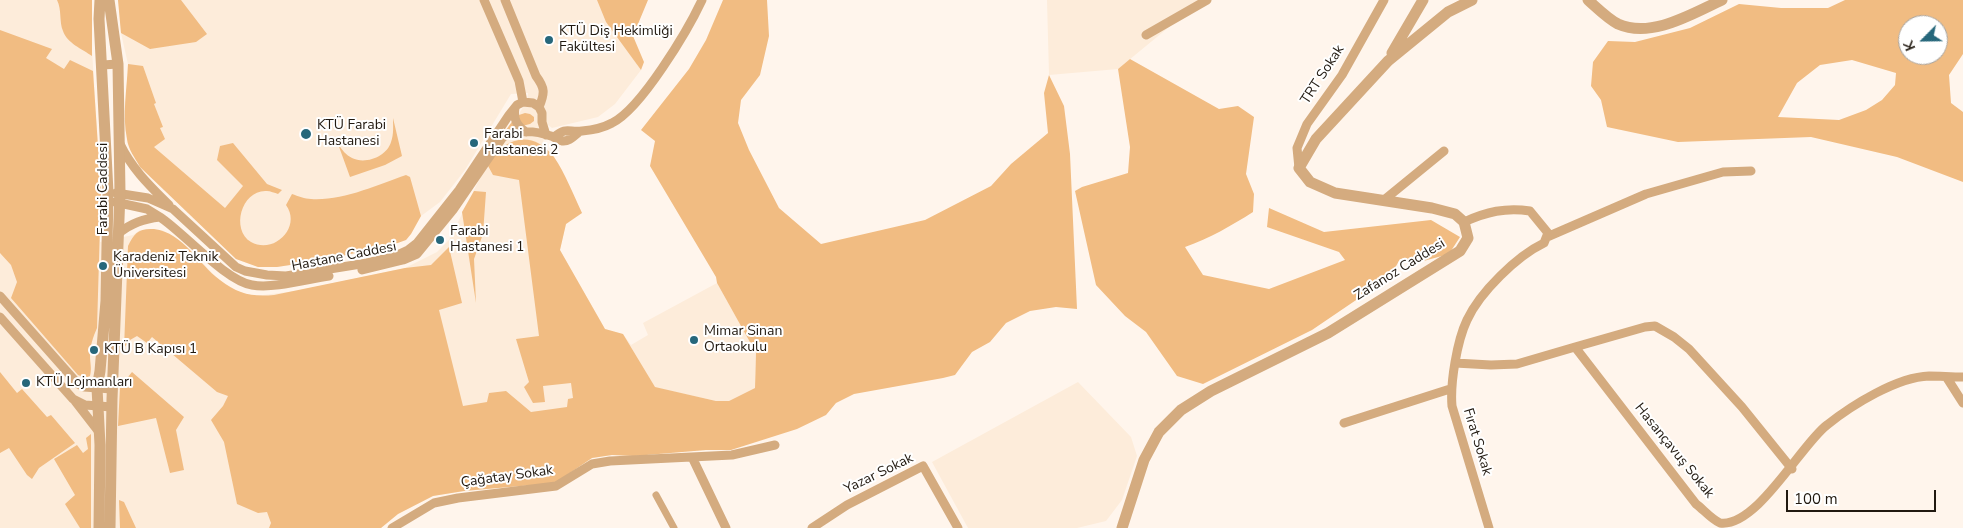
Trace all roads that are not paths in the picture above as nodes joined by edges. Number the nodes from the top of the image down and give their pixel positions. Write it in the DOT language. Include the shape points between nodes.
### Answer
graph roads {
  1 [pos="100,0"];
  2 [pos="109,0"];
  3 [pos="484,0"];
  4 [pos="505,0"];
  5 [pos="702,0"];
  6 [pos="1207,0"];
  7 [pos="1384,0"];
  8 [pos="1423,0"];
  9 [pos="1472,0"];
  10 [pos="1588,0"];
  11 [pos="1722,0"];
  12 [pos="1146,35"];
  13 [pos="101,44"];
  14 [pos="116,44"];
  15 [pos="1388,61"];
  16 [pos="118,64"];
  17 [pos="102,65"];
  18 [pos="523,102"];
  19 [pos="539,107"];
  20 [pos="515,108"];
  21 [pos="542,122"];
  22 [pos="529,132"];
  23 [pos="550,136"];
  24 [pos="119,141"];
  25 [pos="1444,151"];
  26 [pos="1299,168"];
  27 [pos="1751,172"];
  28 [pos="108,197"];
  29 [pos="120,198"];
  30 [pos="1384,200"];
  31 [pos="173,209"];
  32 [pos="160,217"];
  33 [pos="1464,222"];
  34 [pos="119,233"];
  35 [pos="1547,237"];
  36 [pos="0,296"];
  37 [pos="0,317"];
  38 [pos="1575,348"];
  39 [pos="1455,363"];
  40 [pos="1963,376"];
  41 [pos="1947,378"];
  42 [pos="97,388"];
  43 [pos="112,389"];
  44 [pos="1450,390"];
  45 [pos="73,399"];
  46 [pos="1963,403"];
  47 [pos="97,407"];
  48 [pos="112,407"];
  49 [pos="1344,423"];
  50 [pos="100,432"];
  51 [pos="775,445"];
  52 [pos="692,457"];
  53 [pos="1792,469"];
  54 [pos="656,494"];
  55 [pos="99,528"];
  56 [pos="110,528"];
  57 [pos="392,528"];
  58 [pos="674,528"];
  59 [pos="726,528"];
  60 [pos="812,528"];
  61 [pos="958,528"];
  62 [pos="1122,528"];
  63 [pos="1489,528"];
  1 -- 13 [label="street, Farabi Caddesi"];
  2 -- 14 [label="street, Farabi Caddesi"];
  3 -- 18 [label="street" via="519,80"];
  4 -- 19 [label="street" via="543,86 545,93"];
  5 -- 23 [label="street, Hastane Caddesi" via="694,19 632,110 597,129 579,132 568,129"];
  6 -- 12 [label="street"];
  7 -- 26 [label="street, TRT Sokak" via="1342,75 1307,124 1297,148"];
  8 -- 15 [label="street"];
  9 -- 15 [label="street" via="1448,12"];
  10 -- 11 [label="street" via="1617,24 1643,29 1662,25"];
  13 -- 14 [label="street"];
  13 -- 17 [label="street, Farabi Caddesi"];
  14 -- 16 [label="street, Farabi Caddesi"];
  15 -- 26 [label="street" via="1316,139"];
  16 -- 17 [label="street"];
  16 -- 24 [label="street, Farabi Caddesi"];
  17 -- 28 [label="street, Farabi Caddesi"];
  18 -- 19 [label="street"];
  18 -- 20 [label="street, Hastane Caddesi"];
  19 -- 21 [label="street"];
  20 -- 22 [label="street" via="518,125"];
  20 -- 31 [label="street, Hastane Caddesi" via="433,225 408,250 393,257 286,276 255,274 236,267"];
  21 -- 22 [label="street" via="539,128"];
  21 -- 23 [label="street"];
  22 -- 23 [label="street, Hastane Caddesi"];
  22 -- 32 [label="street, Hastane Caddesi" via="503,137 454,210 427,243 417,254 388,265 278,284 252,285 230,275"];
  24 -- 29 [label="street, Farabi Caddesi"];
  24 -- 31 [label="street, Hastane Caddesi" via="139,175"];
  25 -- 30 [label="street"];
  26 -- 30 [label="street" via="1310,182 1335,192"];
  27 -- 35 [label="street, Fırat Sokak" via="1723,172 1646,194"];
  28 -- 29 [label="street, Hastane Caddesi"];
  28 -- 42 [label="street, Farabi Caddesi" via="106,301"];
  29 -- 31 [label="street, Hastane Caddesi" via="148,198"];
  29 -- 32 [label="street, Hastane Caddesi"];
  29 -- 34 [label="street, Farabi Caddesi"];
  30 -- 33 [label="street" via="1455,214"];
  32 -- 34 [label="street" via="132,224"];
  33 -- 35 [label="street" via="1513,208 1530,211"];
  33 -- 62 [label="street, Zafanoz Caddesi" via="1468,238 1460,251 1328,333 1211,391 1181,410 1159,432 1144,460"];
  34 -- 43 [label="street, Farabi Caddesi"];
  35 -- 39 [label="street, Fırat Sokak" via="1477,301 1466,321"];
  36 -- 42 [label="street" via="78,384"];
  37 -- 45 [label="street"];
  38 -- 39 [label="street" via="1518,364"];
  38 -- 53 [label="street" via="1655,326 1689,349 1748,413"];
  38 -- 53 [label="street, Hasançavuş Sokak" via="1696,504 1720,523 1736,523 1748,518 1763,506"];
  39 -- 44 [label="street, Fırat Sokak"];
  40 -- 41 [label="street, Hasançavuş Sokak"];
  41 -- 46 [label="street"];
  41 -- 53 [label="street, Hasançavuş Sokak" via="1929,376 1903,380 1849,408 1824,426"];
  42 -- 43 [label="street"];
  42 -- 47 [label="street, Farabi Caddesi"];
  43 -- 48 [label="street, Farabi Caddesi"];
  44 -- 49 [label="street"];
  44 -- 63 [label="street, Fırat Sokak"];
  45 -- 47 [label="street"];
  45 -- 50 [label="street"];
  47 -- 48 [label="street"];
  47 -- 50 [label="street, Farabi Caddesi"];
  48 -- 56 [label="street, Farabi Caddesi"];
  50 -- 55 [label="street, Farabi Caddesi"];
  51 -- 52 [label="street, Çağatay Sokak" via="732,455"];
  52 -- 57 [label="street, Çağatay Sokak" via="592,464 556,486 434,503"];
  52 -- 59 [label="street"];
  54 -- 58 [label="street"];
  60 -- 61 [label="street, Yazar Sokak" via="847,505 923,466"];
}
